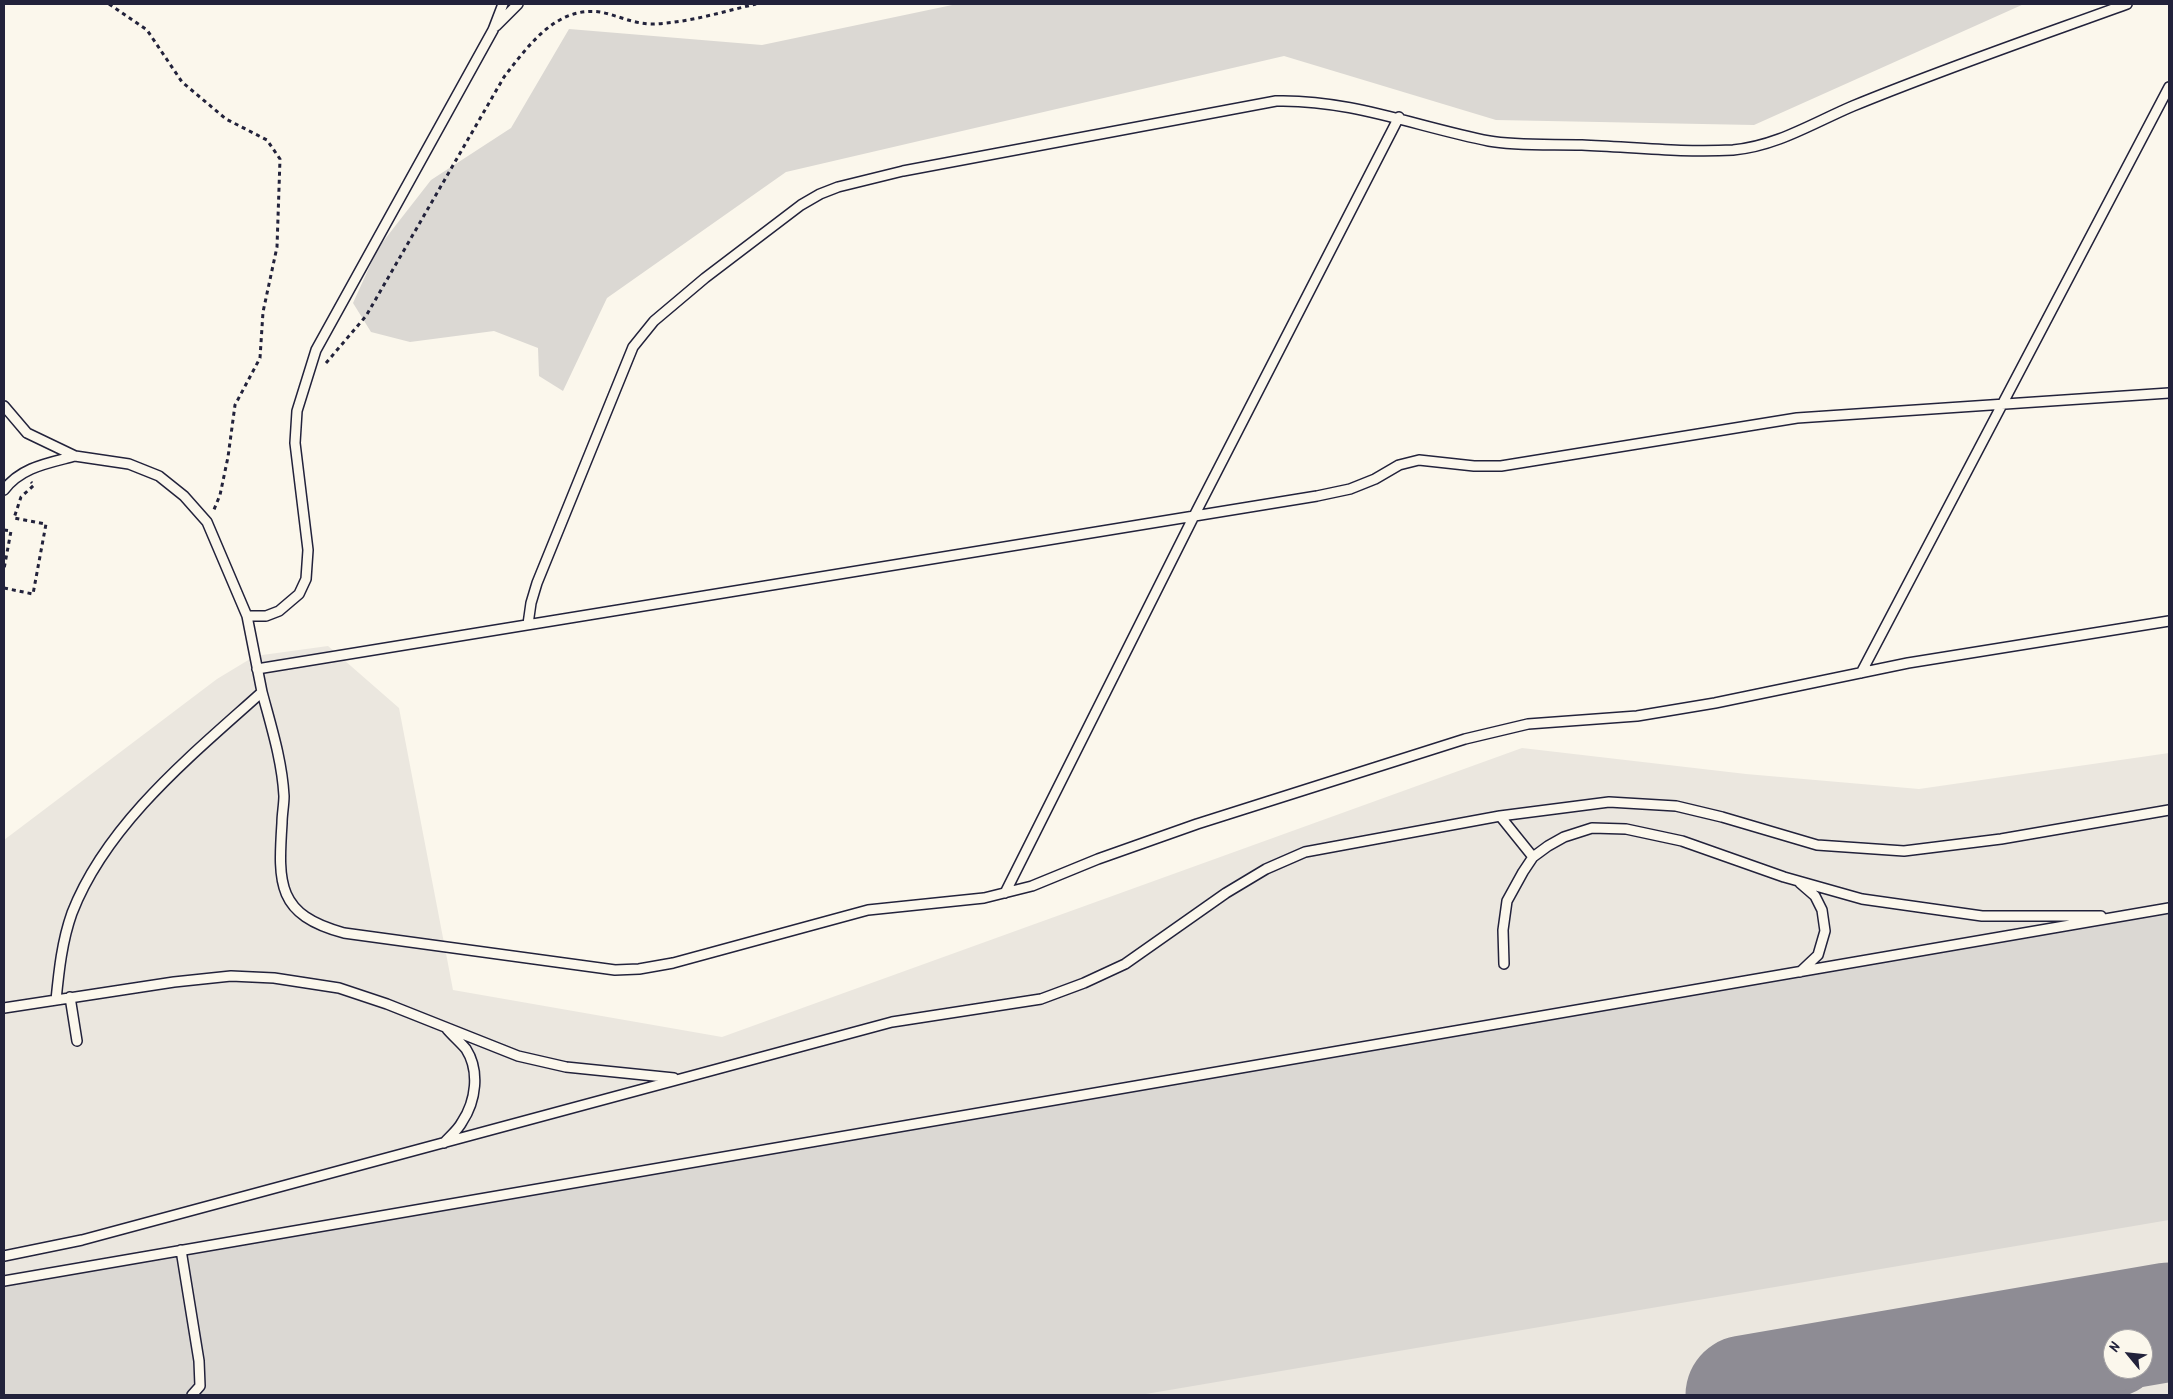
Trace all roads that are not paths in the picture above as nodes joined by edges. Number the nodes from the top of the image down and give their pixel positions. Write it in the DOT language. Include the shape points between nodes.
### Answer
graph roads {
  1 [pos="503,4"];
  2 [pos="518,4"];
  3 [pos="2127,4"];
  4 [pos="493,30"];
  5 [pos="2169,86"];
  6 [pos="1399,118"];
  7 [pos="2169,393"];
  8 [pos="2002,405"];
  9 [pos="4,406"];
  10 [pos="75,456"];
  11 [pos="4,490"];
  12 [pos="1194,516"];
  13 [pos="247,616"];
  14 [pos="2169,620"];
  15 [pos="528,624"];
  16 [pos="258,669"];
  17 [pos="1861,673"];
  18 [pos="262,692"];
  19 [pos="2169,810"];
  20 [pos="1500,816"];
  21 [pos="1533,857"];
  22 [pos="1797,881"];
  23 [pos="1005,893"];
  24 [pos="2169,908"];
  25 [pos="2126,916"];
  26 [pos="1504,964"];
  27 [pos="1799,972"];
  28 [pos="70,997"];
  29 [pos="56,1000"];
  30 [pos="4,1008"];
  31 [pos="444,1026"];
  32 [pos="77,1041"];
  33 [pos="681,1079"];
  34 [pos="444,1143"];
  35 [pos="181,1250"];
  36 [pos="4,1256"];
  37 [pos="4,1280"];
  38 [pos="192,1395"];
  1 -- 4 [label="lane"];
  2 -- 4 [label="lane"];
  3 -- 6 [label="lane" via="1861,103 1760,146 1708,150 1492,142"];
  4 -- 13 [label="lane" via="316,350 297,412 295,443 308,550 306,579 299,594 279,611 266,616"];
  5 -- 8 [label="lane"];
  6 -- 12 [label="lane"];
  6 -- 15 [label="lane" via="1310,102 1264,102 862,180 820,194 801,205 654,321 633,347 537,584"];
  7 -- 8 [label="lane"];
  8 -- 12 [label="lane" via="1797,418 1501,466 1419,460 1398,464 1350,489"];
  8 -- 17 [label="lane"];
  9 -- 10 [label="lane" via="28,433"];
  10 -- 11 [label="lane" via="25,470"];
  10 -- 13 [label="lane" via="129,464 159,476 184,496 207,522"];
  12 -- 15 [label="lane"];
  12 -- 23 [label="lane"];
  13 -- 16 [label="lane"];
  14 -- 17 [label="lane"];
  15 -- 16 [label="lane"];
  16 -- 18 [label="lane"];
  17 -- 23 [label="lane" via="1636,716 1528,724 1465,739 1197,824 1032,886"];
  18 -- 23 [label="lane" via="281,764 284,798 280,861 284,891 311,921 344,933 616,970 639,969 673,963 868,910"];
  18 -- 29 [label="lane" via="153,791 106,852 72,913 60,963"];
  19 -- 20 [label="lane" via="2001,840 1904,851 1817,845 1676,806 1609,802"];
  20 -- 21 [label="lane"];
  20 -- 33 [label="lane" via="1306,852 1266,869 1226,893 1125,964 1041,999 892,1022"];
  21 -- 22 [label="lane" via="1564,837 1592,828 1626,829 1682,841"];
  21 -- 26 [label="lane" via="1507,900 1503,930"];
  22 -- 25 [label="lane" via="1862,898 1982,916"];
  22 -- 27 [label="lane" via="1815,896 1822,910 1825,931 1818,955"];
  24 -- 25 [label="lane"];
  25 -- 27 [label="lane"];
  27 -- 35 [label="lane"];
  28 -- 29 [label="lane"];
  28 -- 31 [label="lane" via="231,976 274,978 339,988"];
  28 -- 32 [label="lane"];
  29 -- 30 [label="lane"];
  31 -- 33 [label="lane" via="518,1056 566,1067"];
  31 -- 34 [label="lane" via="466,1049 474,1066 475,1084 462,1123"];
  33 -- 34 [label="lane"];
  34 -- 36 [label="lane" via="82,1240"];
  35 -- 37 [label="lane"];
  35 -- 38 [label="lane" via="199,1361 200,1386"];
}
